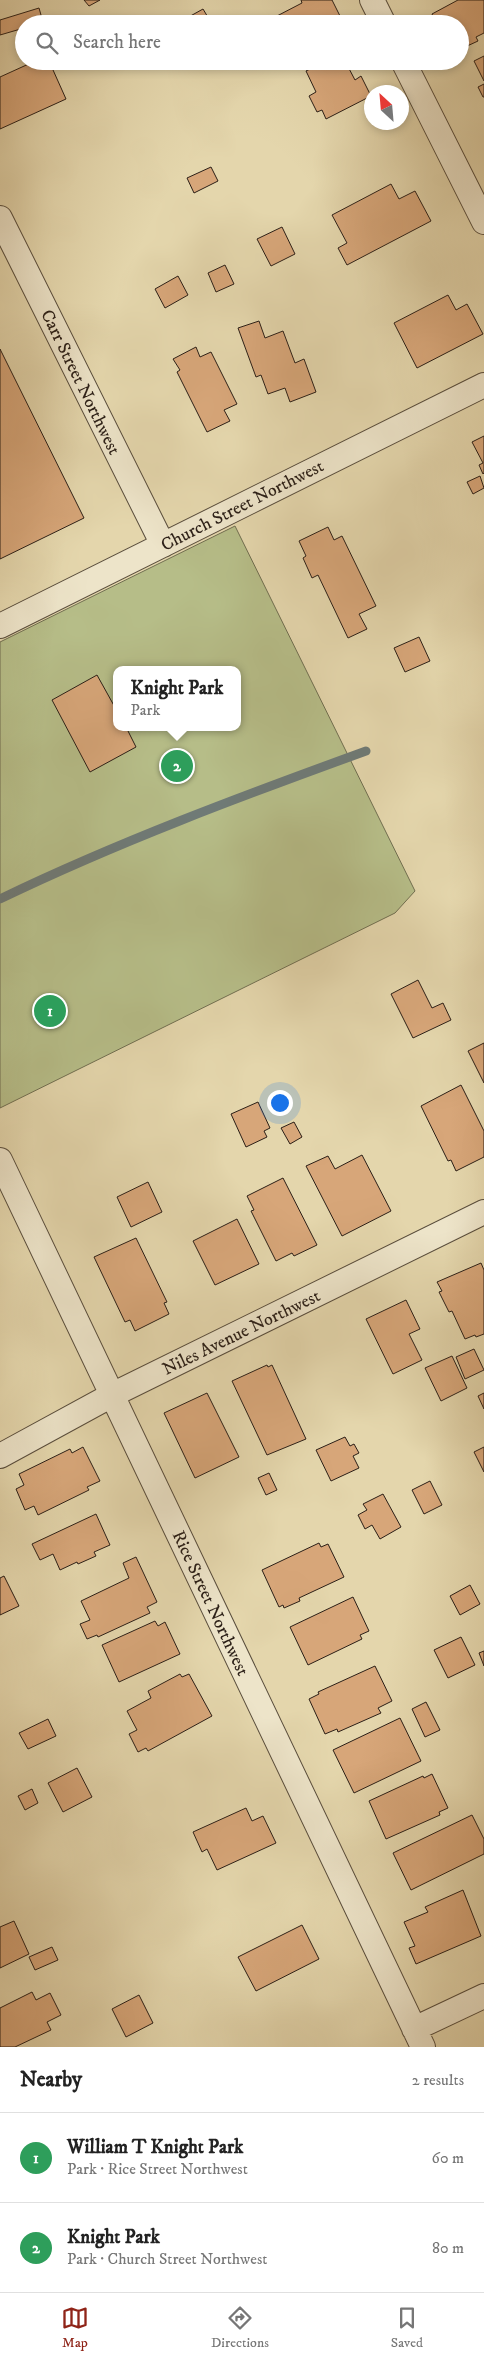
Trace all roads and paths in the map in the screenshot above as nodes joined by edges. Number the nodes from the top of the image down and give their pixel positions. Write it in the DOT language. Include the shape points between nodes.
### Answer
graph roads {
  1 [pos="372,0"];
  2 [pos="380,15"];
  3 [pos="408,70"];
  4 [pos="0,218"];
  5 [pos="484,222"];
  6 [pos="484,384"];
  7 [pos="163,545"];
  8 [pos="0,626"];
  9 [pos="0,1160"];
  10 [pos="483,1214"];
  11 [pos="112,1395"];
  12 [pos="0,1456"];
  13 [pos="484,1996"];
  14 [pos="418,2038"];
  1 -- 2 [label="street"];
  3 -- 5 [label="street"];
  4 -- 7 [label="street, Carr Street Northwest"];
  6 -- 7 [label="street, Church Street Northwest"];
  7 -- 8 [label="street, Church Street Northwest"];
  9 -- 11 [label="street, Rice Street Northwest"];
  10 -- 11 [label="street, Niles Avenue Northwest"];
  11 -- 12 [label="street, Niles Avenue Northwest"];
  11 -- 14 [label="street, Rice Street Northwest"];
  13 -- 14 [label="street"];
}
